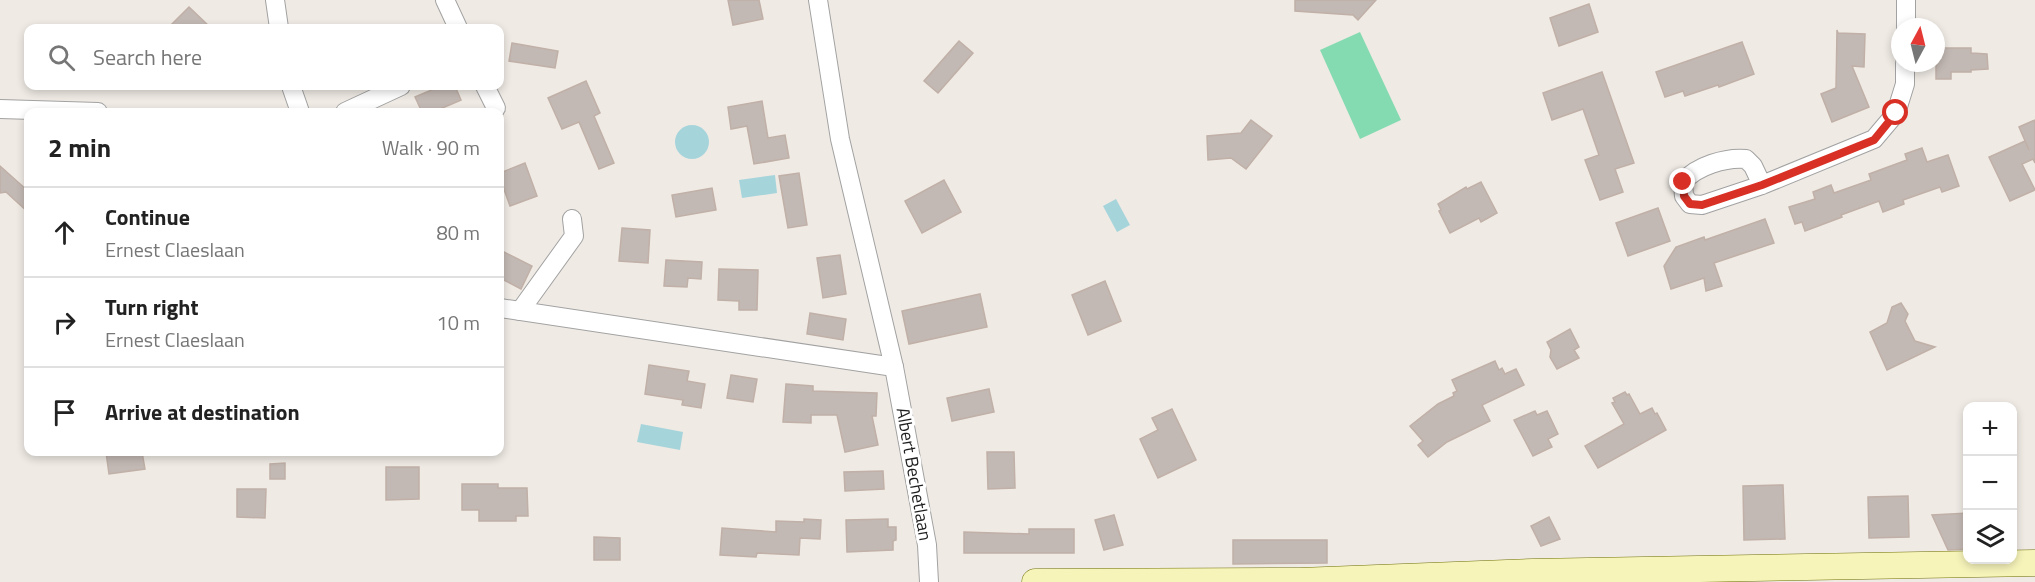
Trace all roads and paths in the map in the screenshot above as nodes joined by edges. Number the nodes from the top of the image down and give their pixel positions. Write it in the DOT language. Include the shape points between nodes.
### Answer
graph roads {
  1 [pos="275,0"];
  2 [pos="445,0"];
  3 [pos="818,0"];
  4 [pos="1906,0"];
  5 [pos="1905,18"];
  6 [pos="278,24"];
  7 [pos="456,24"];
  8 [pos="1905,72"];
  9 [pos="292,90"];
  10 [pos="392,90"];
  11 [pos="487,90"];
  12 [pos="299,108"];
  13 [pos="354,108"];
  14 [pos="496,108"];
  15 [pos="0,110"];
  16 [pos="24,110"];
  17 [pos="1762,185"];
  18 [pos="572,219"];
  19 [pos="504,309"];
  20 [pos="520,311"];
  21 [pos="894,367"];
  22 [pos="2035,563"];
  23 [pos="929,582"];
  24 [pos="1035,582"];
  1 -- 6 [label="street"];
  2 -- 7 [label="street"];
  3 -- 21 [label="street, Albert Bechetlaan" via="840,139"];
  4 -- 5 [label="street"];
  8 -- 17 [label="street" via="1896,113 1874,140"];
  9 -- 12 [label="street"];
  10 -- 13 [label="street"];
  11 -- 14 [label="street"];
  15 -- 16 [label="street"];
  18 -- 20 [label="street" via="574,236"];
  19 -- 20 [label="street"];
  20 -- 21 [label="street"];
  21 -- 23 [label="street, Albert Bechetlaan" via="927,545"];
  22 -- 24 [label="street" via="1300,580"];
}
